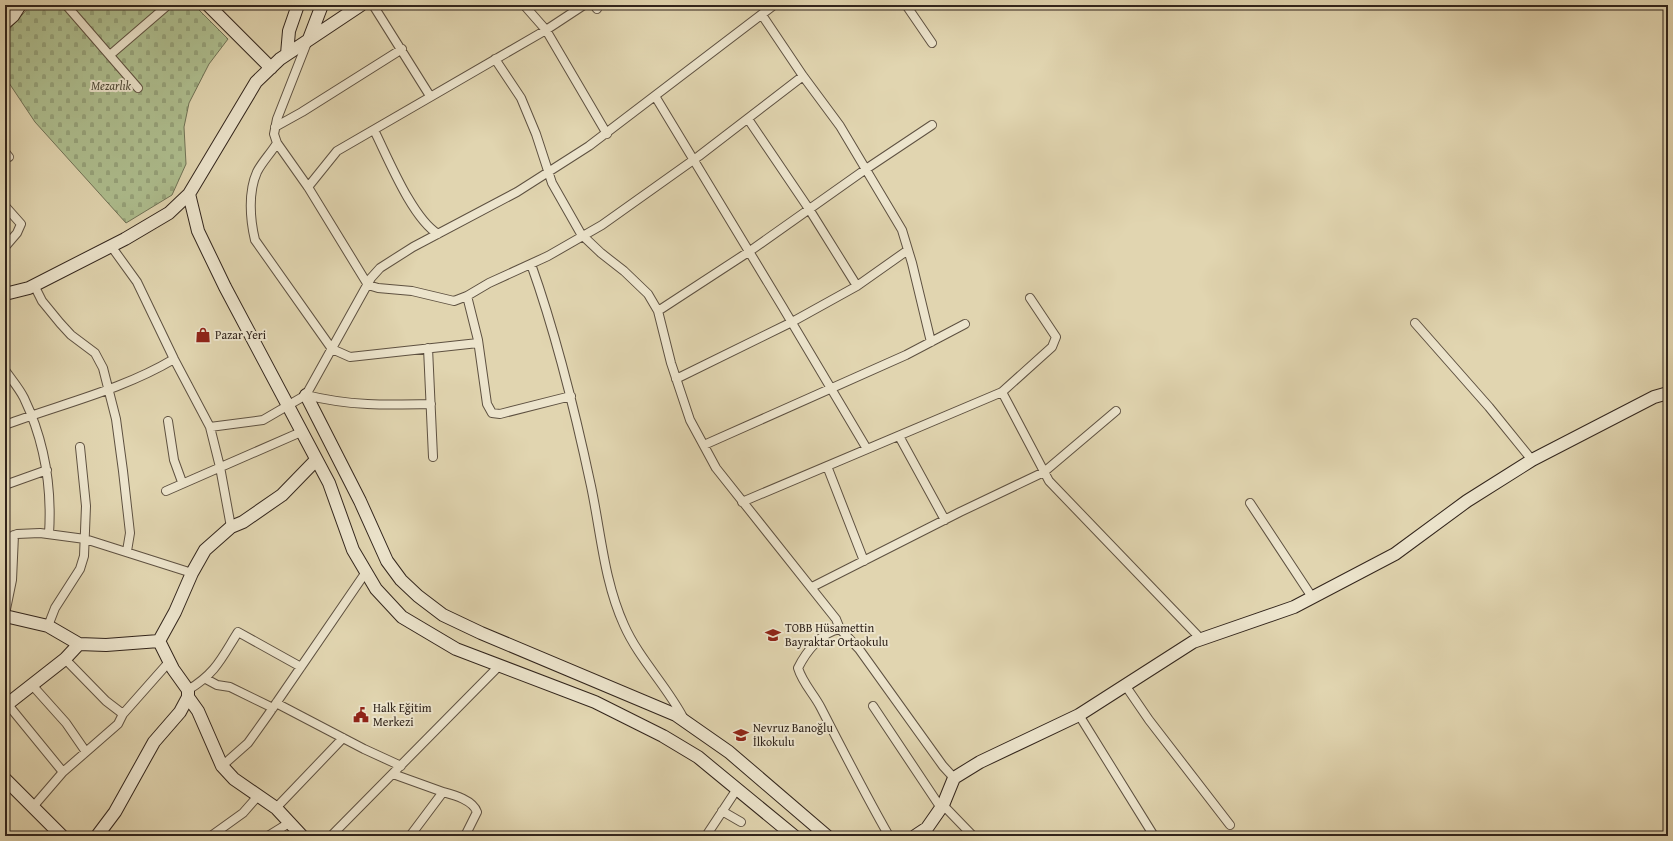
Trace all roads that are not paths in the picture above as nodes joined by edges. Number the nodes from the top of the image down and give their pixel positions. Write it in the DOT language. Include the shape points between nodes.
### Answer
graph roads {
  1 [pos="20,5"];
  2 [pos="66,5"];
  3 [pos="168,5"];
  4 [pos="208,5"];
  5 [pos="298,5"];
  6 [pos="322,5"];
  7 [pos="361,5"];
  8 [pos="373,5"];
  9 [pos="524,5"];
  10 [pos="584,5"];
  11 [pos="774,5"];
  12 [pos="906,5"];
  13 [pos="762,15"];
  14 [pos="5,23"];
  15 [pos="546,30"];
  16 [pos="309,39"];
  17 [pos="932,43"];
  18 [pos="402,49"];
  19 [pos="287,54"];
  20 [pos="110,55"];
  21 [pos="495,59"];
  22 [pos="271,68"];
  23 [pos="803,76"];
  24 [pos="138,88"];
  25 [pos="430,96"];
  26 [pos="655,96"];
  27 [pos="748,119"];
  28 [pos="932,125"];
  29 [pos="276,127"];
  30 [pos="374,130"];
  31 [pos="606,134"];
  32 [pos="277,144"];
  33 [pos="694,160"];
  34 [pos="866,169"];
  35 [pos="550,173"];
  36 [pos="308,187"];
  37 [pos="189,194"];
  38 [pos="5,206"];
  39 [pos="809,209"];
  40 [pos="438,234"];
  41 [pos="583,236"];
  42 [pos="111,246"];
  43 [pos="5,247"];
  44 [pos="908,250"];
  45 [pos="750,251"];
  46 [pos="531,264"];
  47 [pos="34,285"];
  48 [pos="368,285"];
  49 [pos="857,286"];
  50 [pos="5,294"];
  51 [pos="467,296"];
  52 [pos="1030,298"];
  53 [pos="658,312"];
  54 [pos="792,322"];
  55 [pos="1415,323"];
  56 [pos="965,324"];
  57 [pos="931,342"];
  58 [pos="478,343"];
  59 [pos="428,348"];
  60 [pos="332,350"];
  61 [pos="174,359"];
  62 [pos="5,370"];
  63 [pos="676,379"];
  64 [pos="831,388"];
  65 [pos="109,389"];
  66 [pos="1002,392"];
  67 [pos="1668,393"];
  68 [pos="306,395"];
  69 [pos="571,396"];
  70 [pos="431,404"];
  71 [pos="288,407"];
  72 [pos="1116,411"];
  73 [pos="31,415"];
  74 [pos="168,422"];
  75 [pos="5,425"];
  76 [pos="210,427"];
  77 [pos="301,432"];
  78 [pos="899,436"];
  79 [pos="704,444"];
  80 [pos="80,447"];
  81 [pos="867,449"];
  82 [pos="433,457"];
  83 [pos="316,460"];
  84 [pos="1532,460"];
  85 [pos="827,466"];
  86 [pos="220,468"];
  87 [pos="47,470"];
  88 [pos="1044,472"];
  89 [pos="182,482"];
  90 [pos="5,485"];
  91 [pos="166,491"];
  92 [pos="742,502"];
  93 [pos="1250,503"];
  94 [pos="945,520"];
  95 [pos="231,527"];
  96 [pos="49,534"];
  97 [pos="14,535"];
  98 [pos="5,539"];
  99 [pos="85,539"];
  100 [pos="127,552"];
  101 [pos="864,561"];
  102 [pos="366,572"];
  103 [pos="192,573"];
  104 [pos="812,588"];
  105 [pos="1312,597"];
  106 [pos="5,615"];
  107 [pos="48,626"];
  108 [pos="840,629"];
  109 [pos="1201,639"];
  110 [pos="159,641"];
  111 [pos="79,644"];
  112 [pos="65,659"];
  113 [pos="169,662"];
  114 [pos="500,665"];
  115 [pos="301,667"];
  116 [pos="206,679"];
  117 [pos="32,685"];
  118 [pos="1125,685"];
  119 [pos="188,693"];
  120 [pos="6,703"];
  121 [pos="274,706"];
  122 [pos="873,706"];
  123 [pos="123,714"];
  124 [pos="1079,715"];
  125 [pos="686,721"];
  126 [pos="343,738"];
  127 [pos="86,752"];
  128 [pos="222,766"];
  129 [pos="401,766"];
  130 [pos="63,772"];
  131 [pos="393,774"];
  132 [pos="954,778"];
  133 [pos="5,779"];
  134 [pos="737,789"];
  135 [pos="443,792"];
  136 [pos="258,796"];
  137 [pos="942,807"];
  138 [pos="32,808"];
  139 [pos="276,808"];
  140 [pos="722,811"];
  141 [pos="741,822"];
  142 [pos="289,823"];
  143 [pos="1230,825"];
  144 [pos="62,836"];
  145 [pos="97,836"];
  146 [pos="211,836"];
  147 [pos="268,836"];
  148 [pos="302,836"];
  149 [pos="331,836"];
  150 [pos="410,836"];
  151 [pos="465,836"];
  152 [pos="706,836"];
  153 [pos="794,836"];
  154 [pos="827,836"];
  155 [pos="889,836"];
  156 [pos="915,836"];
  157 [pos="973,836"];
  158 [pos="1154,836"];
  1 -- 14 [label="main road"];
  2 -- 20 [label="street"];
  3 -- 20 [label="street"];
  4 -- 22 [label="main road"];
  5 -- 19 [label="main road" via="289,31"];
  6 -- 16 [label="main road"];
  7 -- 16 [label="main road"];
  8 -- 18 [label="street"];
  9 -- 15 [label="street"];
  10 -- 15 [label="street"];
  11 -- 13 [label="street"];
  12 -- 17 [label="street"];
  13 -- 23 [label="street"];
  13 -- 26 [label="street"];
  15 -- 21 [label="street"];
  15 -- 31 [label="street"];
  16 -- 19 [label="main road"];
  16 -- 29 [label="street"];
  18 -- 25 [label="street"];
  18 -- 29 [label="street"];
  19 -- 22 [label="main road"];
  20 -- 24 [label="street"];
  21 -- 25 [label="street"];
  21 -- 35 [label="street" via="521,98"];
  22 -- 37 [label="main road" via="256,82"];
  23 -- 27 [label="street"];
  23 -- 34 [label="street" via="840,126"];
  25 -- 30 [label="street"];
  26 -- 31 [label="street"];
  26 -- 33 [label="street"];
  27 -- 33 [label="street"];
  27 -- 39 [label="street"];
  28 -- 34 [label="street"];
  29 -- 32 [label="street" via="274,134"];
  30 -- 36 [label="street" via="337,151"];
  30 -- 40 [label="street" via="404,190 428,228"];
  31 -- 35 [label="street"];
  32 -- 36 [label="street"];
  32 -- 60 [label="street" via="258,171 253,185 251,224 255,240"];
  33 -- 41 [label="street"];
  33 -- 45 [label="street"];
  34 -- 39 [label="street"];
  34 -- 44 [label="street" via="902,230"];
  35 -- 40 [label="street"];
  35 -- 41 [label="street" via="552,183"];
  36 -- 48 [label="street"];
  37 -- 42 [label="main road" via="169,212"];
  37 -- 71 [label="main road" via="198,231"];
  38 -- 43 [label="street" via="21,224"];
  39 -- 45 [label="street"];
  39 -- 49 [label="street"];
  40 -- 48 [label="street" via="380,268"];
  41 -- 46 [label="street"];
  41 -- 53 [label="street" via="648,294"];
  42 -- 47 [label="main road"];
  42 -- 61 [label="street" via="137,282"];
  44 -- 49 [label="street"];
  44 -- 57 [label="street"];
  45 -- 53 [label="street"];
  45 -- 54 [label="street"];
  46 -- 51 [label="street"];
  46 -- 69 [label="street" via="544,300"];
  47 -- 50 [label="main road"];
  47 -- 65 [label="street" via="42,301 60,323 95,353 103,368"];
  48 -- 51 [label="street" via="412,291 454,301"];
  48 -- 60 [label="street"];
  49 -- 54 [label="street"];
  51 -- 58 [label="street"];
  52 -- 66 [label="street" via="1056,337 1052,347"];
  53 -- 63 [label="street"];
  54 -- 63 [label="street"];
  54 -- 64 [label="street"];
  55 -- 84 [label="street"];
  56 -- 57 [label="street"];
  57 -- 64 [label="street" via="906,356"];
  58 -- 59 [label="street"];
  58 -- 69 [label="street" via="487,404 492,413 500,414"];
  59 -- 60 [label="street" via="350,357"];
  59 -- 70 [label="street"];
  60 -- 68 [label="street"];
  61 -- 65 [label="street" via="156,370"];
  61 -- 76 [label="street"];
  62 -- 73 [label="street" via="23,397"];
  63 -- 79 [label="street" via="690,420"];
  64 -- 79 [label="street"];
  64 -- 81 [label="street"];
  65 -- 73 [label="street"];
  65 -- 100 [label="street" via="116,419 130,533"];
  66 -- 78 [label="street"];
  66 -- 88 [label="street"];
  67 -- 84 [label="main road" via="1654,397"];
  68 -- 70 [label="street" via="363,405"];
  68 -- 71 [label="street"];
  68 -- 125 [label="main road" via="388,561 401,580 418,596 443,615 480,633 626,693"];
  69 -- 125 [label="street" via="608,581 624,624 638,651 666,687"];
  70 -- 82 [label="street"];
  71 -- 76 [label="street" via="263,420"];
  71 -- 77 [label="main road"];
  72 -- 88 [label="street"];
  73 -- 75 [label="street"];
  73 -- 87 [label="street"];
  74 -- 89 [label="street" via="174,460"];
  76 -- 86 [label="street"];
  77 -- 83 [label="main road"];
  77 -- 86 [label="street"];
  78 -- 81 [label="street"];
  78 -- 94 [label="street"];
  79 -- 92 [label="street" via="716,468"];
  80 -- 99 [label="street" via="86,506"];
  81 -- 85 [label="street"];
  83 -- 95 [label="main road" via="282,495 243,522"];
  83 -- 102 [label="main road" via="329,483 353,550"];
  84 -- 105 [label="main road" via="1467,501 1395,554"];
  85 -- 92 [label="street"];
  85 -- 101 [label="street"];
  86 -- 89 [label="street"];
  86 -- 95 [label="street"];
  87 -- 90 [label="street"];
  87 -- 96 [label="street" via="51,507"];
  88 -- 94 [label="street"];
  88 -- 109 [label="street" via="1049,481"];
  89 -- 91 [label="street"];
  92 -- 104 [label="street"];
  93 -- 105 [label="street"];
  94 -- 101 [label="street"];
  95 -- 103 [label="main road" via="206,550"];
  96 -- 97 [label="street"];
  96 -- 99 [label="street"];
  97 -- 98 [label="street"];
  97 -- 106 [label="street" via="12,580"];
  99 -- 100 [label="street"];
  99 -- 107 [label="street" via="80,569 55,608"];
  100 -- 103 [label="street"];
  101 -- 104 [label="street"];
  102 -- 114 [label="main road" via="376,589 402,617 456,649"];
  102 -- 115 [label="street"];
  103 -- 110 [label="main road"];
  104 -- 108 [label="street" via="836,619"];
  105 -- 109 [label="main road" via="1294,607"];
  106 -- 107 [label="main road"];
  107 -- 111 [label="main road"];
  108 -- 132 [label="street" via="859,649"];
  108 -- 155 [label="street" via="810,648 798,668 802,680 820,706"];
  109 -- 118 [label="main road" via="1192,642"];
  110 -- 111 [label="main road" via="106,645"];
  110 -- 113 [label="main road"];
  111 -- 112 [label="main road"];
  112 -- 117 [label="main road"];
  112 -- 123 [label="street" via="106,702"];
  113 -- 119 [label="main road"];
  113 -- 123 [label="street"];
  114 -- 129 [label="street"];
  114 -- 134 [label="main road" via="595,702 663,736 698,757"];
  115 -- 116 [label="street" via="238,632 217,667"];
  115 -- 121 [label="street"];
  116 -- 119 [label="street"];
  116 -- 121 [label="street"];
  117 -- 120 [label="main road"];
  117 -- 127 [label="street"];
  118 -- 124 [label="main road"];
  118 -- 143 [label="street"];
  119 -- 128 [label="main road"];
  119 -- 145 [label="main road" via="180,712 154,742 116,812"];
  120 -- 130 [label="street"];
  121 -- 126 [label="street"];
  121 -- 128 [label="street" via="248,742"];
  122 -- 137 [label="street"];
  123 -- 127 [label="street" via="118,724"];
  124 -- 132 [label="main road" via="980,762"];
  124 -- 158 [label="street"];
  125 -- 154 [label="main road" via="729,752"];
  126 -- 129 [label="street"];
  126 -- 139 [label="street"];
  127 -- 130 [label="street"];
  128 -- 136 [label="main road" via="234,779"];
  129 -- 131 [label="street"];
  130 -- 138 [label="street"];
  131 -- 135 [label="street"];
  131 -- 149 [label="street"];
  132 -- 137 [label="main road"];
  133 -- 138 [label="main road"];
  134 -- 140 [label="street"];
  134 -- 153 [label="main road"];
  135 -- 150 [label="street"];
  135 -- 151 [label="street" via="476,807 477,812"];
  136 -- 139 [label="main road"];
  136 -- 146 [label="street" via="243,813"];
  137 -- 156 [label="main road" via="927,828"];
  137 -- 157 [label="street"];
  138 -- 144 [label="main road"];
  139 -- 142 [label="main road"];
  140 -- 141 [label="street"];
  140 -- 152 [label="street"];
  142 -- 147 [label="street"];
  142 -- 148 [label="main road"];
}
